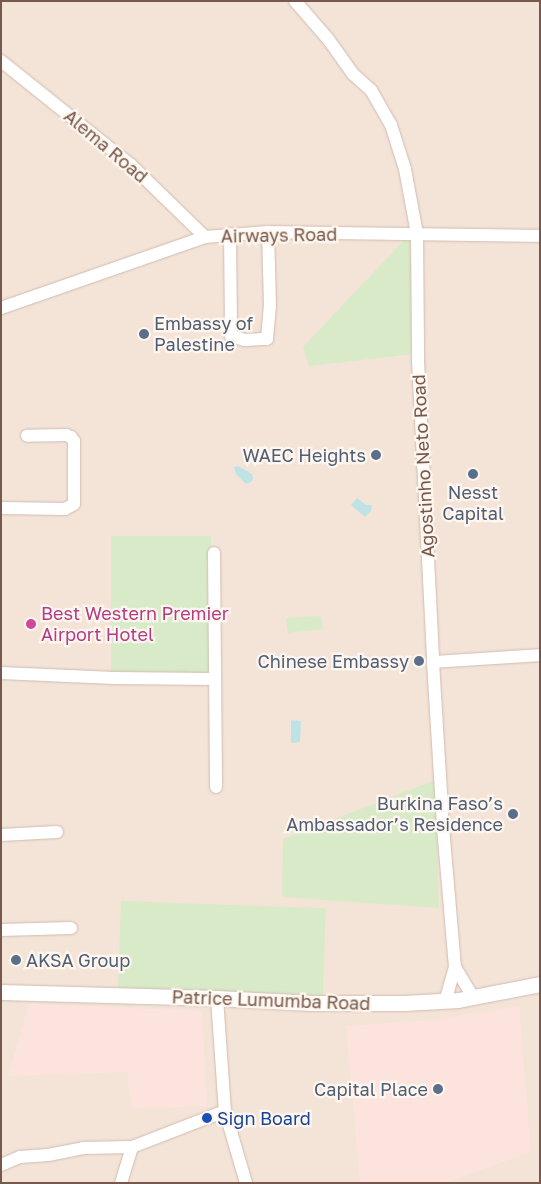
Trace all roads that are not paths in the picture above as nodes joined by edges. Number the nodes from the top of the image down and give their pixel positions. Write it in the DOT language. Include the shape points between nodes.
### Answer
graph roads {
  1 [pos="295,1"];
  2 [pos="1,61"];
  3 [pos="268,232"];
  4 [pos="230,234"];
  5 [pos="417,234"];
  6 [pos="540,236"];
  7 [pos="205,237"];
  8 [pos="1,308"];
  9 [pos="27,436"];
  10 [pos="1,508"];
  11 [pos="214,553"];
  12 [pos="540,655"];
  13 [pos="433,662"];
  14 [pos="1,674"];
  15 [pos="214,679"];
  16 [pos="216,787"];
  17 [pos="57,832"];
  18 [pos="1,835"];
  19 [pos="71,928"];
  20 [pos="1,930"];
  21 [pos="455,967"];
  22 [pos="540,984"];
  23 [pos="1,992"];
  24 [pos="473,997"];
  25 [pos="217,998"];
  26 [pos="445,1001"];
  27 [pos="225,1111"];
  28 [pos="132,1147"];
  29 [pos="1,1165"];
  30 [pos="121,1183"];
  31 [pos="246,1183"];
  1 -- 5 [label="street, Agostinho Neto Road" via="353,74 371,90 391,125 405,168"];
  2 -- 7 [label="street, Alema Road" via="131,165"];
  3 -- 4 [label="street, Airways Road"];
  3 -- 4 [label="street" via="270,306 267,340 231,336"];
  3 -- 5 [label="street, Airways Road"];
  4 -- 7 [label="street, Airways Road"];
  5 -- 6 [label="street, Airways Road"];
  5 -- 13 [label="street, Agostinho Neto Road" via="418,361"];
  7 -- 8 [label="street, Airways Road"];
  9 -- 10 [label="street" via="66,435 74,441 74,504 65,509"];
  11 -- 15 [label="street"];
  12 -- 13 [label="street"];
  13 -- 21 [label="street, Agostinho Neto Road"];
  14 -- 15 [label="street"];
  15 -- 16 [label="street"];
  17 -- 18 [label="street"];
  19 -- 20 [label="street"];
  21 -- 24 [label="street, Agostinho Neto Road"];
  21 -- 26 [label="street, Agostinho Neto Road"];
  22 -- 24 [label="street, Patrice Lumumba Road"];
  23 -- 25 [label="street, Patrice Lumumba Road"];
  24 -- 26 [label="street, Patrice Lumumba Road"];
  25 -- 26 [label="street, Patrice Lumumba Road" via="312,1004"];
  25 -- 27 [label="street"];
  27 -- 28 [label="street"];
  27 -- 31 [label="street"];
  28 -- 29 [label="street" via="83,1148 20,1157"];
  28 -- 30 [label="street"];
}
